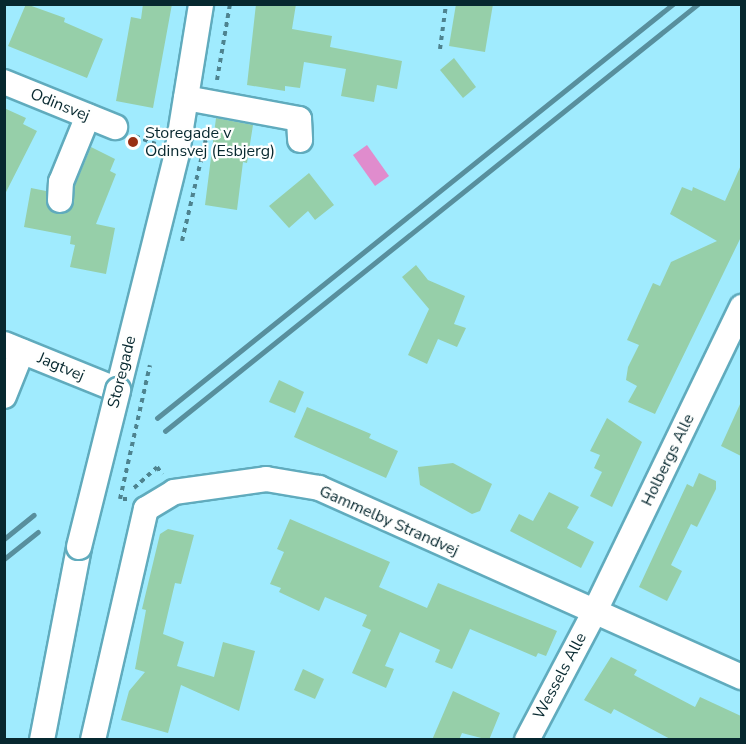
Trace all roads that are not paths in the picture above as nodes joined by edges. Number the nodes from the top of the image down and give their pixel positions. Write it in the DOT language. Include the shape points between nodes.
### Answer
graph roads {
  1 [pos="201,4"];
  2 [pos="4,82"];
  3 [pos="186,98"];
  4 [pos="88,116"];
  5 [pos="115,128"];
  6 [pos="300,140"];
  7 [pos="60,200"];
  8 [pos="741,309"];
  9 [pos="13,347"];
  10 [pos="118,390"];
  11 [pos="4,396"];
  12 [pos="594,613"];
  13 [pos="741,677"];
  14 [pos="42,740"];
  15 [pos="93,740"];
  16 [pos="526,740"];
  1 -- 3 [label="street, Storegade"];
  2 -- 4 [label="street, Odinsvej"];
  3 -- 6 [label="street" via="299,119"];
  3 -- 10 [label="street, Storegade" via="177,153"];
  4 -- 5 [label="street, Odinsvej"];
  4 -- 7 [label="street" via="61,182"];
  8 -- 12 [label="street, Holbergs Alle"];
  9 -- 10 [label="street, Jagtvej"];
  9 -- 11 [label="street"];
  10 -- 14 [label="street, Storegade, bridge" via="79,547"];
  12 -- 13 [label="street, Gammelby Strandvej"];
  12 -- 15 [label="street, Gammelby Strandvej" via="319,488 266,479 174,492 146,509"];
  12 -- 16 [label="street, Wessels Alle"];
}
